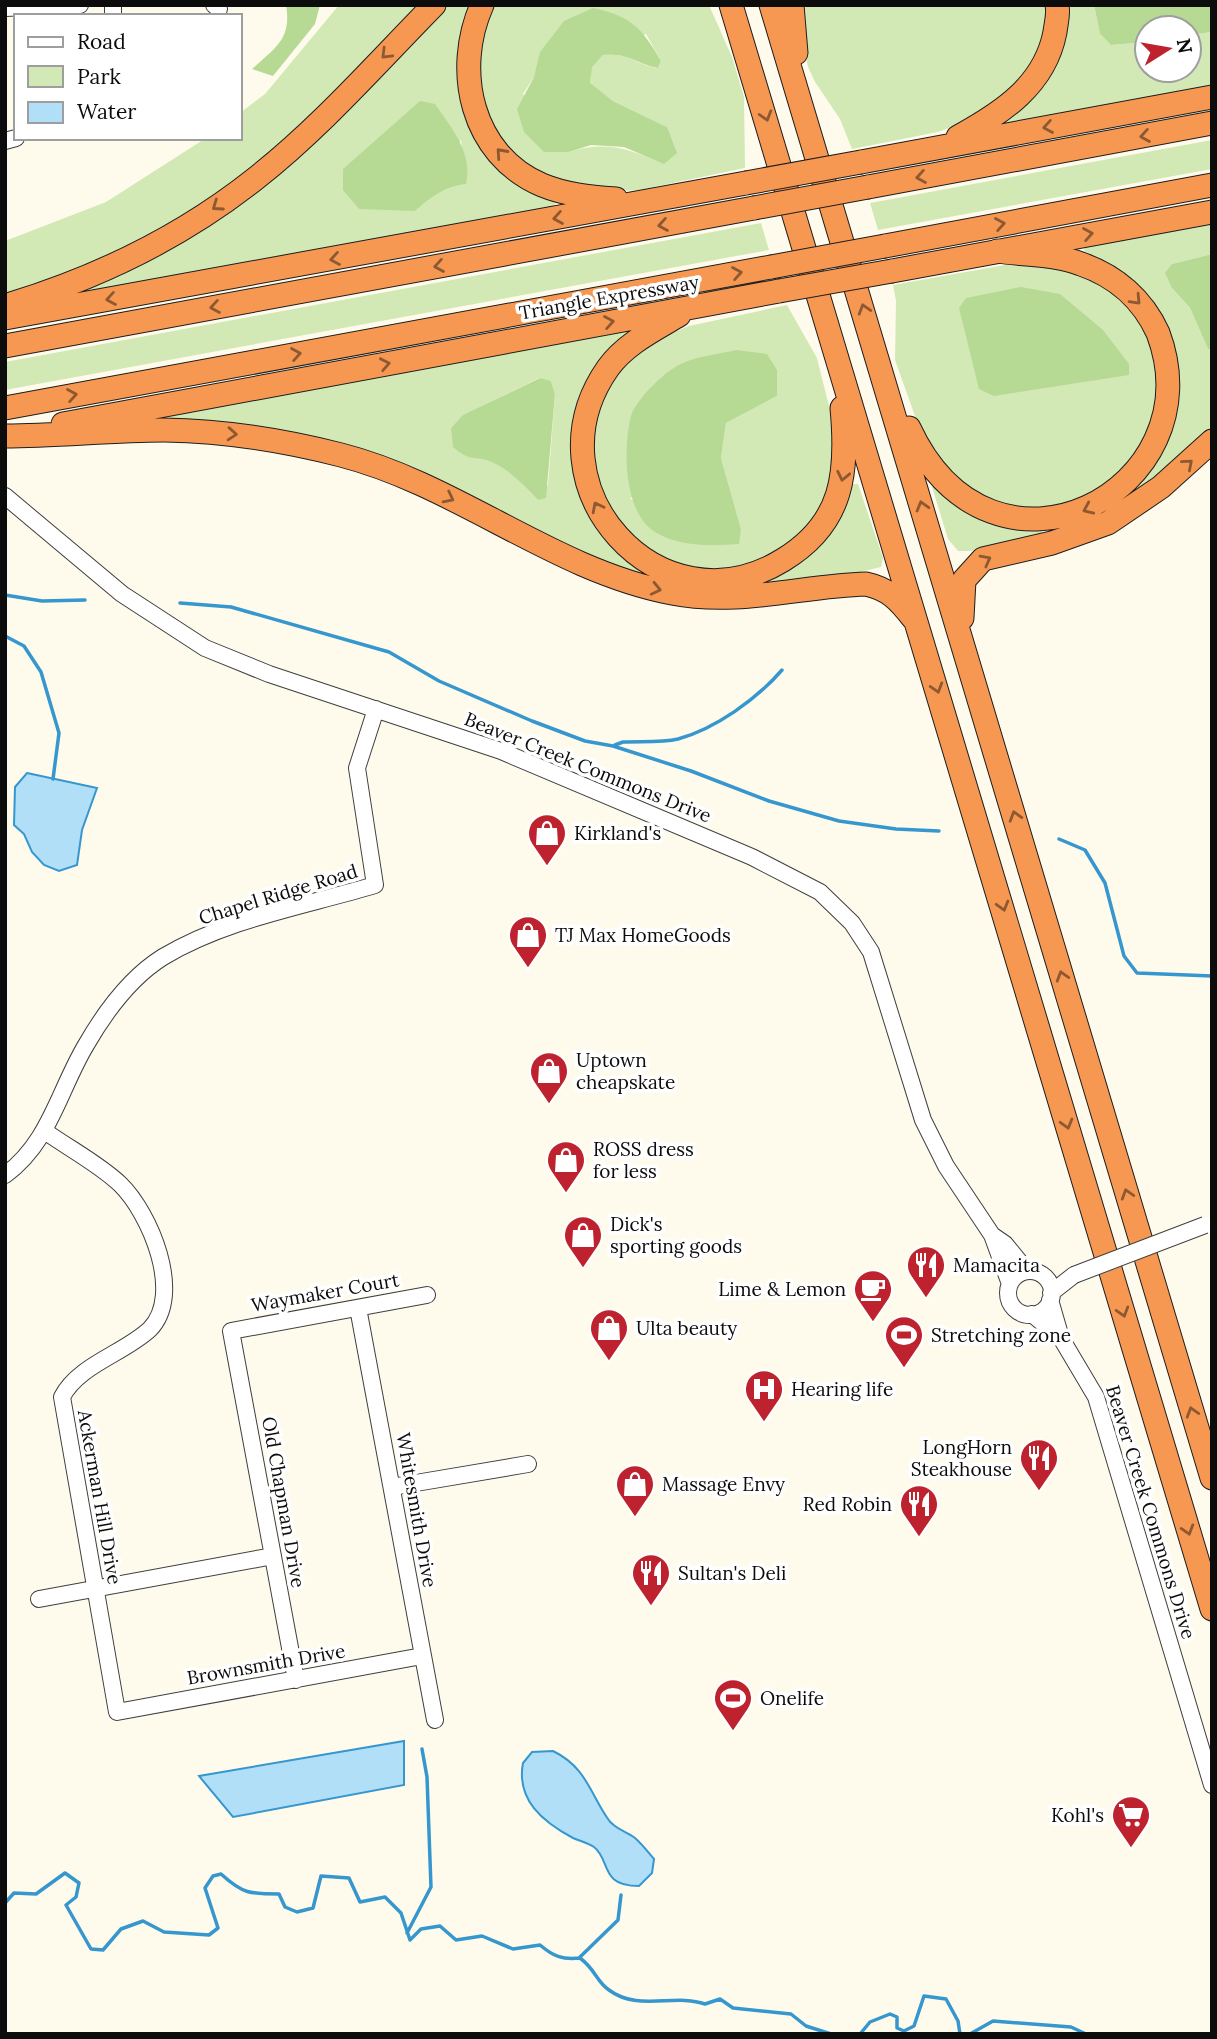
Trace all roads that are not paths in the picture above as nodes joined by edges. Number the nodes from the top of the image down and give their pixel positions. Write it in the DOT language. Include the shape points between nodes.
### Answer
graph roads {
  1 [pos="80,5"];
  2 [pos="434,5"];
  3 [pos="482,5"];
  4 [pos="717,5"];
  5 [pos="731,5"];
  6 [pos="771,5"];
  7 [pos="792,5"];
  8 [pos="1057,5"];
  9 [pos="5,8"];
  10 [pos="746,51"];
  11 [pos="1212,97"];
  12 [pos="802,101"];
  13 [pos="1212,123"];
  14 [pos="940,147"];
  15 [pos="1212,185"];
  16 [pos="649,201"];
  17 [pos="1212,212"];
  18 [pos="997,251"];
  19 [pos="5,306"];
  20 [pos="692,307"];
  21 [pos="5,318"];
  22 [pos="5,346"];
  23 [pos="839,359"];
  24 [pos="884,375"];
  25 [pos="5,408"];
  26 [pos="5,436"];
  27 [pos="1212,441"];
  28 [pos="5,496"];
  29 [pos="917,623"];
  30 [pos="963,642"];
  31 [pos="376,709"];
  32 [pos="46,1132"];
  33 [pos="5,1175"];
  34 [pos="1209,1224"];
  35 [pos="992,1235"];
  36 [pos="1034,1273"];
  37 [pos="1074,1275"];
  38 [pos="1010,1284"];
  39 [pos="427,1295"];
  40 [pos="1051,1297"];
  41 [pos="358,1308"];
  42 [pos="1032,1314"];
  43 [pos="231,1331"];
  44 [pos="1061,1338"];
  45 [pos="528,1464"];
  46 [pos="1212,1478"];
  47 [pos="392,1488"];
  48 [pos="273,1556"];
  49 [pos="95,1588"];
  50 [pos="39,1599"];
  51 [pos="1212,1609"];
  52 [pos="422,1656"];
  53 [pos="296,1680"];
  54 [pos="117,1712"];
  55 [pos="435,1720"];
  56 [pos="1212,1785"];
  1 -- 9 [label="street"];
  2 -- 19 [label="highway, one-way" via="296,145 218,206 147,250"];
  16 -- 3 [label="highway, one-way" via="557,191 539,184 506,159 489,138 470,93 467,62 472,27"];
  4 -- 10 [label="highway"];
  5 -- 10 [label="highway"];
  6 -- 12 [label="highway"];
  7 -- 12 [label="highway"];
  8 -- 14 [label="highway" via="1051,53 1034,81 1007,109"];
  10 -- 23 [label="highway, one-way"];
  11 -- 14 [label="highway, one-way"];
  24 -- 12 [label="highway, one-way"];
  13 -- 22 [label="highway, one-way, bridge"];
  14 -- 16 [label="highway, bridge"];
  25 -- 15 [label="highway, Triangle Expressway, one-way, bridge"];
  16 -- 21 [label="highway, one-way"];
  18 -- 17 [label="highway, one-way"];
  18 -- 20 [label="highway, bridge"];
  18 -- 24 [label="highway, one-way" via="1056,257 1100,271 1141,303 1153,321 1169,370 1169,407 1156,449 1140,472 1109,499 1077,514 1037,520 993,513 943,480 915,442"];
  23 -- 20 [label="highway, one-way" via="845,469 837,500 822,526 799,550 755,574 703,580 672,573 624,545 594,505 585,479 582,437 594,393 608,368 644,335"];
  26 -- 20 [label="highway, one-way"];
  23 -- 29 [label="highway"];
  30 -- 24 [label="highway, one-way"];
  26 -- 29 [label="highway, one-way" via="164,430 292,443 344,455 419,483 578,563 629,583 674,593 746,598 866,584 882,587 897,598"];
  30 -- 27 [label="highway, one-way" via="964,580 983,559 1108,523 1161,487"];
  28 -- 31 [label="street, Beaver Creek Commons Drive" via="122,594 176,632 237,663"];
  29 -- 51 [label="highway, one-way"];
  46 -- 30 [label="highway, one-way"];
  31 -- 32 [label="street, Chapel Ridge Road" via="357,768 375,886 216,932 162,958 126,988 85,1045"];
  31 -- 35 [label="street, Beaver Creek Commons Drive" via="501,751 740,852 820,892 864,939 886,995 923,1120 946,1166"];
  32 -- 33 [label="street, Chapel Ridge Road"];
  32 -- 49 [label="street, Ackerman Hill Drive" via="120,1184 146,1218 163,1275 164,1302 149,1329 76,1380 62,1396"];
  34 -- 37 [label="street, bridge"];
  35 -- 36 [label="street, Beaver Creek Commons Drive"];
  35 -- 38 [label="street, Beaver Creek Commons Drive"];
  36 -- 37 [label="street"];
  36 -- 38 [label="street" via="1016,1275"];
  36 -- 40 [label="street" via="1049,1283"];
  37 -- 40 [label="street"];
  38 -- 42 [label="street" via="1010,1303 1018,1311"];
  39 -- 41 [label="street, Waymaker Court"];
  40 -- 42 [label="street" via="1043,1310"];
  40 -- 44 [label="street, Beaver Creek Commons Drive"];
  41 -- 43 [label="street, Waymaker Court"];
  41 -- 47 [label="street, Whitesmith Drive"];
  42 -- 44 [label="street, Beaver Creek Commons Drive"];
  43 -- 48 [label="street, Old Chapman Drive"];
  44 -- 56 [label="street, Beaver Creek Commons Drive" via="1102,1413"];
  45 -- 47 [label="street"];
  47 -- 52 [label="street, Whitesmith Drive"];
  48 -- 49 [label="street"];
  48 -- 53 [label="street, Old Chapman Drive"];
  49 -- 50 [label="street"];
  49 -- 54 [label="street, Ackerman Hill Drive"];
  52 -- 53 [label="street, Brownsmith Drive"];
  52 -- 55 [label="street, Whitesmith Drive"];
  53 -- 54 [label="street, Brownsmith Drive"];
}
